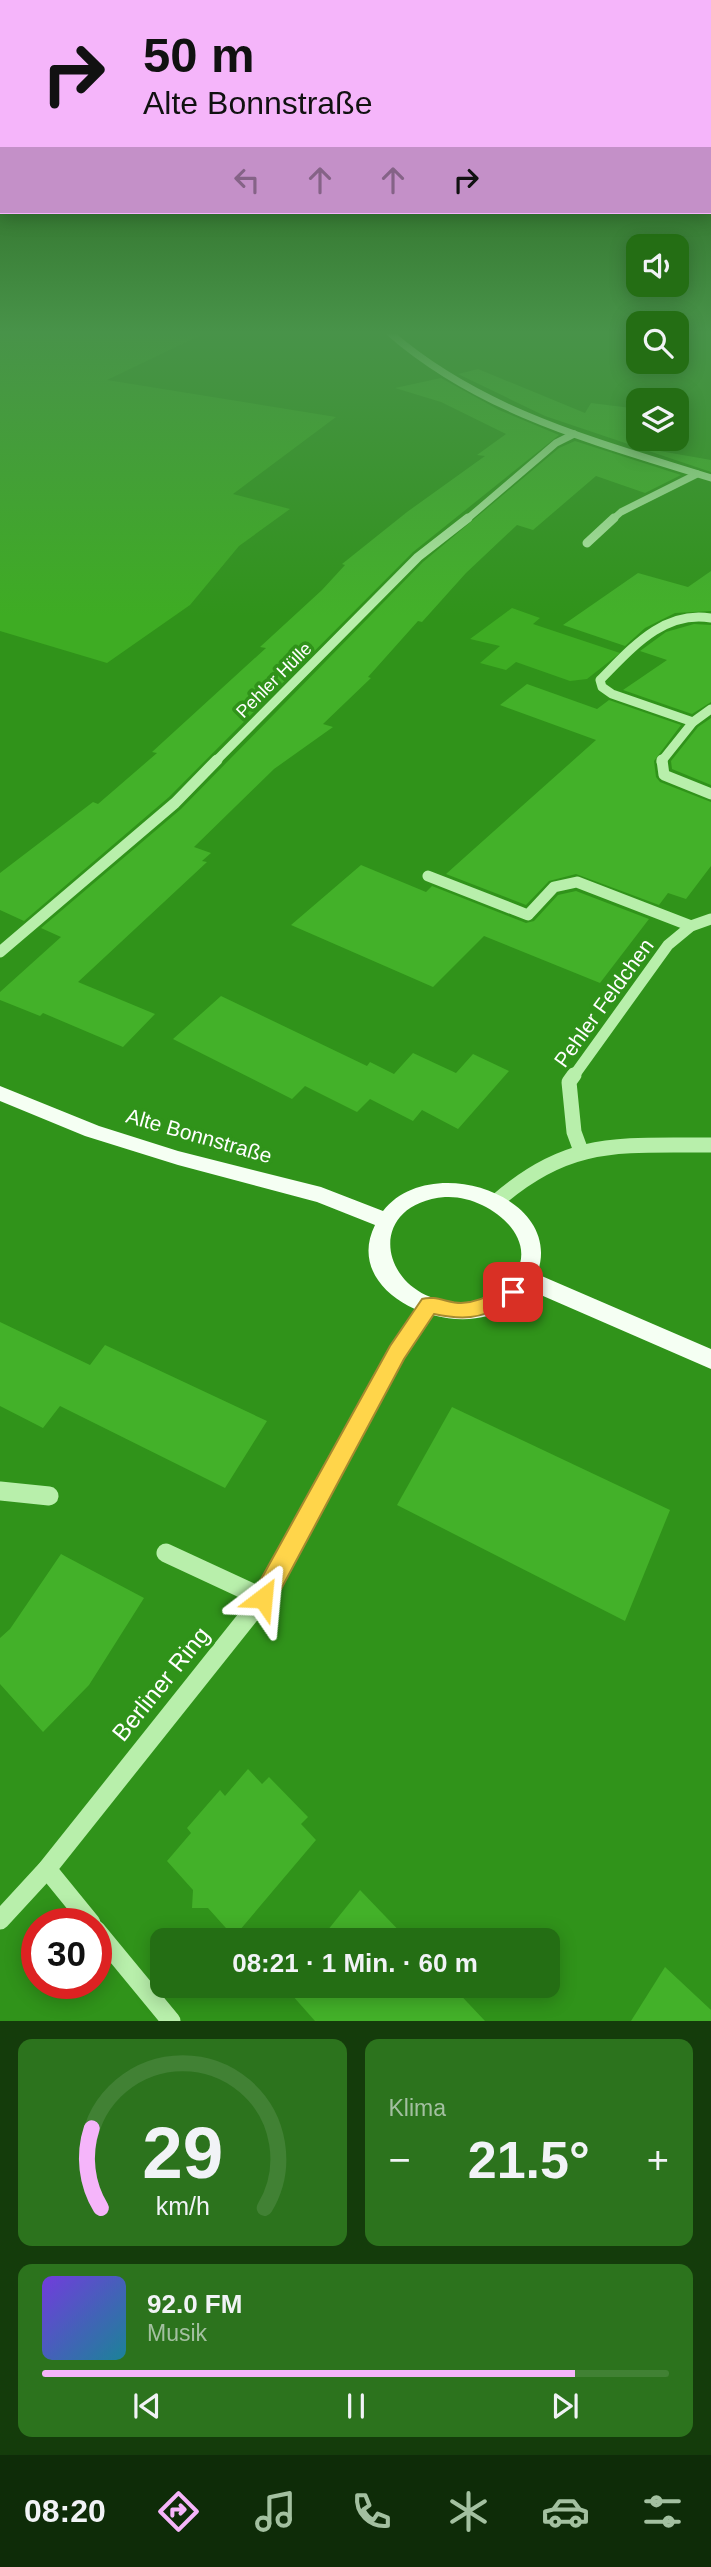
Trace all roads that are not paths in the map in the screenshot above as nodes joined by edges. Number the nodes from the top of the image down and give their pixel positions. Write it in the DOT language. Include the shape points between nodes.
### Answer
graph roads {
  1 [pos="559,427"];
  2 [pos="574,434"];
  3 [pos="697,474"];
  4 [pos="711,478"];
  5 [pos="587,544"];
  6 [pos="711,618"];
  7 [pos="711,709"];
  8 [pos="693,722"];
  9 [pos="711,794"];
  10 [pos="428,876"];
  11 [pos="711,919"];
  12 [pos="691,926"];
  13 [pos="0,952"];
  14 [pos="0,1093"];
  15 [pos="711,1145"];
  16 [pos="581,1151"];
  17 [pos="497,1201"];
  18 [pos="386,1221"];
  19 [pos="524,1278"];
  20 [pos="429,1305"];
  21 [pos="711,1359"];
  22 [pos="0,1490"];
  23 [pos="49,1496"];
  24 [pos="166,1553"];
  25 [pos="263,1598"];
  26 [pos="47,1869"];
  27 [pos="79,1908"];
  28 [pos="0,1920"];
  29 [pos="112,1949"];
  30 [pos="171,2021"];
  1 -- 2 [label="street"];
  2 -- 3 [label="street"];
  2 -- 13 [label="street, Pehler Hülle" via="556,443 418,557 175,803"];
  3 -- 4 [label="street"];
  3 -- 5 [label="street" via="621,512"];
  6 -- 8 [label="street" via="687,615 675,620 646,637 600,680 612,694"];
  7 -- 8 [label="street"];
  8 -- 9 [label="street" via="661,762 664,775"];
  10 -- 12 [label="street, Pehler Feldchen" via="528,915 552,887 577,882"];
  11 -- 12 [label="street, Pehler Feldchen"];
  12 -- 16 [label="street, Pehler Feldchen" via="668,945 569,1082 574,1132"];
  14 -- 18 [label="main road, Alte Bonnstraße" via="92,1131 321,1195"];
  15 -- 16 [label="street"];
  16 -- 17 [label="street" via="521,1180"];
  17 -- 18 [label="main road" via="477,1192 435,1190 415,1196"];
  17 -- 19 [label="main road" via="524,1227 530,1244"];
  18 -- 20 [label="main road" via="379,1256 387,1275 401,1291"];
  19 -- 20 [label="main road" via="506,1297 480,1309 459,1311"];
  19 -- 21 [label="main road"];
  20 -- 25 [label="street, Berliner Ring" via="397,1353"];
  22 -- 23 [label="street"];
  24 -- 25 [label="street"];
  25 -- 26 [label="street, Berliner Ring"];
  26 -- 27 [label="street"];
  26 -- 28 [label="street, Berliner Ring"];
  29 -- 30 [label="street"];
}
